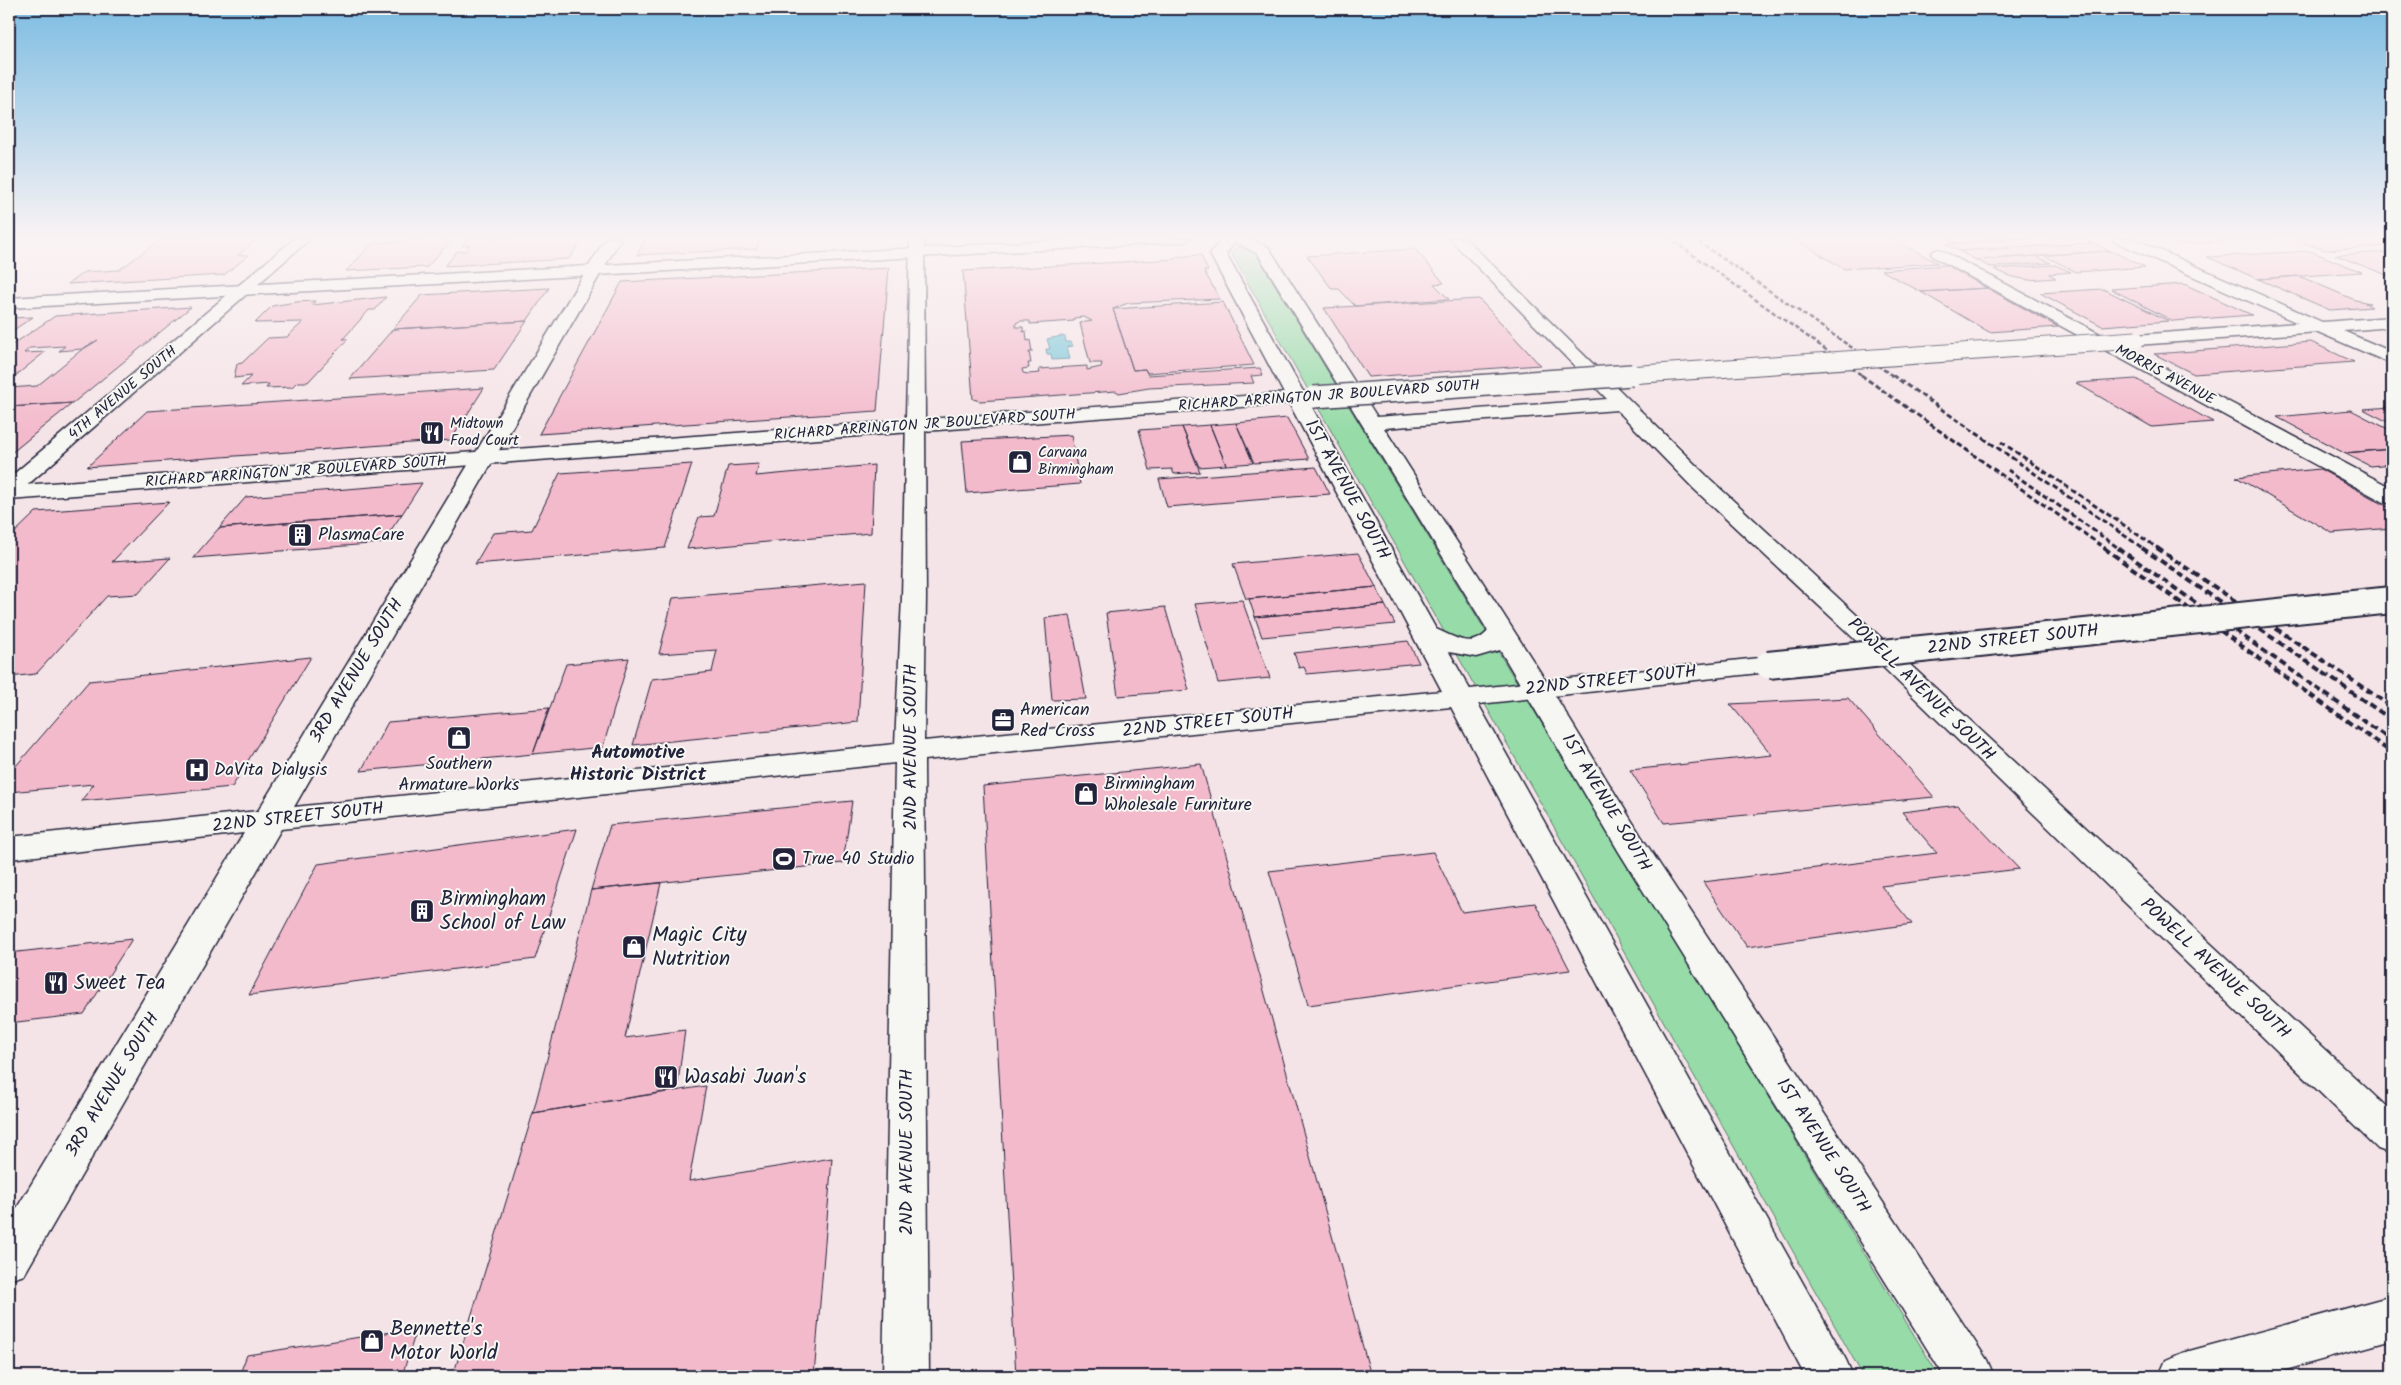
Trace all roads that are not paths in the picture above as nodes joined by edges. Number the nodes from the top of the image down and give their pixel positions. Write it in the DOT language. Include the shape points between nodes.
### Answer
graph roads {
  1 [pos="230,303"];
  2 [pos="575,303"];
  3 [pos="916,303"];
  4 [pos="1247,303"];
  5 [pos="1296,303"];
  6 [pos="1521,303"];
  7 [pos="2030,303"];
  8 [pos="2264,303"];
  9 [pos="2392,322"];
  10 [pos="2319,327"];
  11 [pos="2392,359"];
  12 [pos="1305,398"];
  13 [pos="1622,404"];
  14 [pos="1371,423"];
  15 [pos="914,426"];
  16 [pos="483,458"];
  17 [pos="9,491"];
  18 [pos="2392,497"];
  19 [pos="2392,600"];
  20 [pos="1501,632"];
  21 [pos="1426,634"];
  22 [pos="1537,689"];
  23 [pos="1461,698"];
  24 [pos="911,753"];
  25 [pos="268,821"];
  26 [pos="9,848"];
  27 [pos="2392,1137"];
  28 [pos="9,1260"];
  29 [pos="2392,1318"];
  30 [pos="906,1376"];
  31 [pos="1830,1376"];
  32 [pos="1971,1376"];
  33 [pos="2182,1376"];
  1 -- 17 [label="street, 4TH AVENUE SOUTH"];
  2 -- 16 [label="street, 3RD AVENUE SOUTH"];
  3 -- 15 [label="street, 2ND AVENUE SOUTH"];
  4 -- 12 [label="street, 1ST AVENUE SOUTH"];
  5 -- 14 [label="street, 1ST AVENUE SOUTH"];
  6 -- 13 [label="street, POWELL AVENUE SOUTH"];
  7 -- 18 [label="street, MORRIS AVENUE"];
  8 -- 10 [label="street"];
  9 -- 10 [label="street, RICHARD ARRINGTON JR BOULEVARD SOUTH"];
  10 -- 11 [label="street"];
  10 -- 12 [label="street, RICHARD ARRINGTON JR BOULEVARD SOUTH, bridge"];
  12 -- 15 [label="street, RICHARD ARRINGTON JR BOULEVARD SOUTH"];
  12 -- 21 [label="street, 1ST AVENUE SOUTH"];
  13 -- 14 [label="street"];
  13 -- 27 [label="street, POWELL AVENUE SOUTH" via="1702,484 1856,626"];
  14 -- 20 [label="street, 1ST AVENUE SOUTH"];
  15 -- 16 [label="street, RICHARD ARRINGTON JR BOULEVARD SOUTH"];
  15 -- 24 [label="street, 2ND AVENUE SOUTH"];
  16 -- 17 [label="street, RICHARD ARRINGTON JR BOULEVARD SOUTH"];
  16 -- 25 [label="street, 3RD AVENUE SOUTH"];
  19 -- 22 [label="street, 22ND STREET SOUTH, bridge"];
  20 -- 21 [label="street" via="1490,645 1477,649 1459,647"];
  20 -- 22 [label="street, 1ST AVENUE SOUTH"];
  21 -- 23 [label="street, 1ST AVENUE SOUTH"];
  22 -- 23 [label="street, 22ND STREET SOUTH"];
  22 -- 32 [label="street, 1ST AVENUE SOUTH" via="1630,844"];
  23 -- 24 [label="street, 22ND STREET SOUTH"];
  23 -- 31 [label="street, 1ST AVENUE SOUTH"];
  24 -- 25 [label="street, 22ND STREET SOUTH"];
  24 -- 30 [label="street, 2ND AVENUE SOUTH"];
  25 -- 26 [label="street, 22ND STREET SOUTH"];
  25 -- 28 [label="street, 3RD AVENUE SOUTH"];
  29 -- 33 [label="street"];
}
